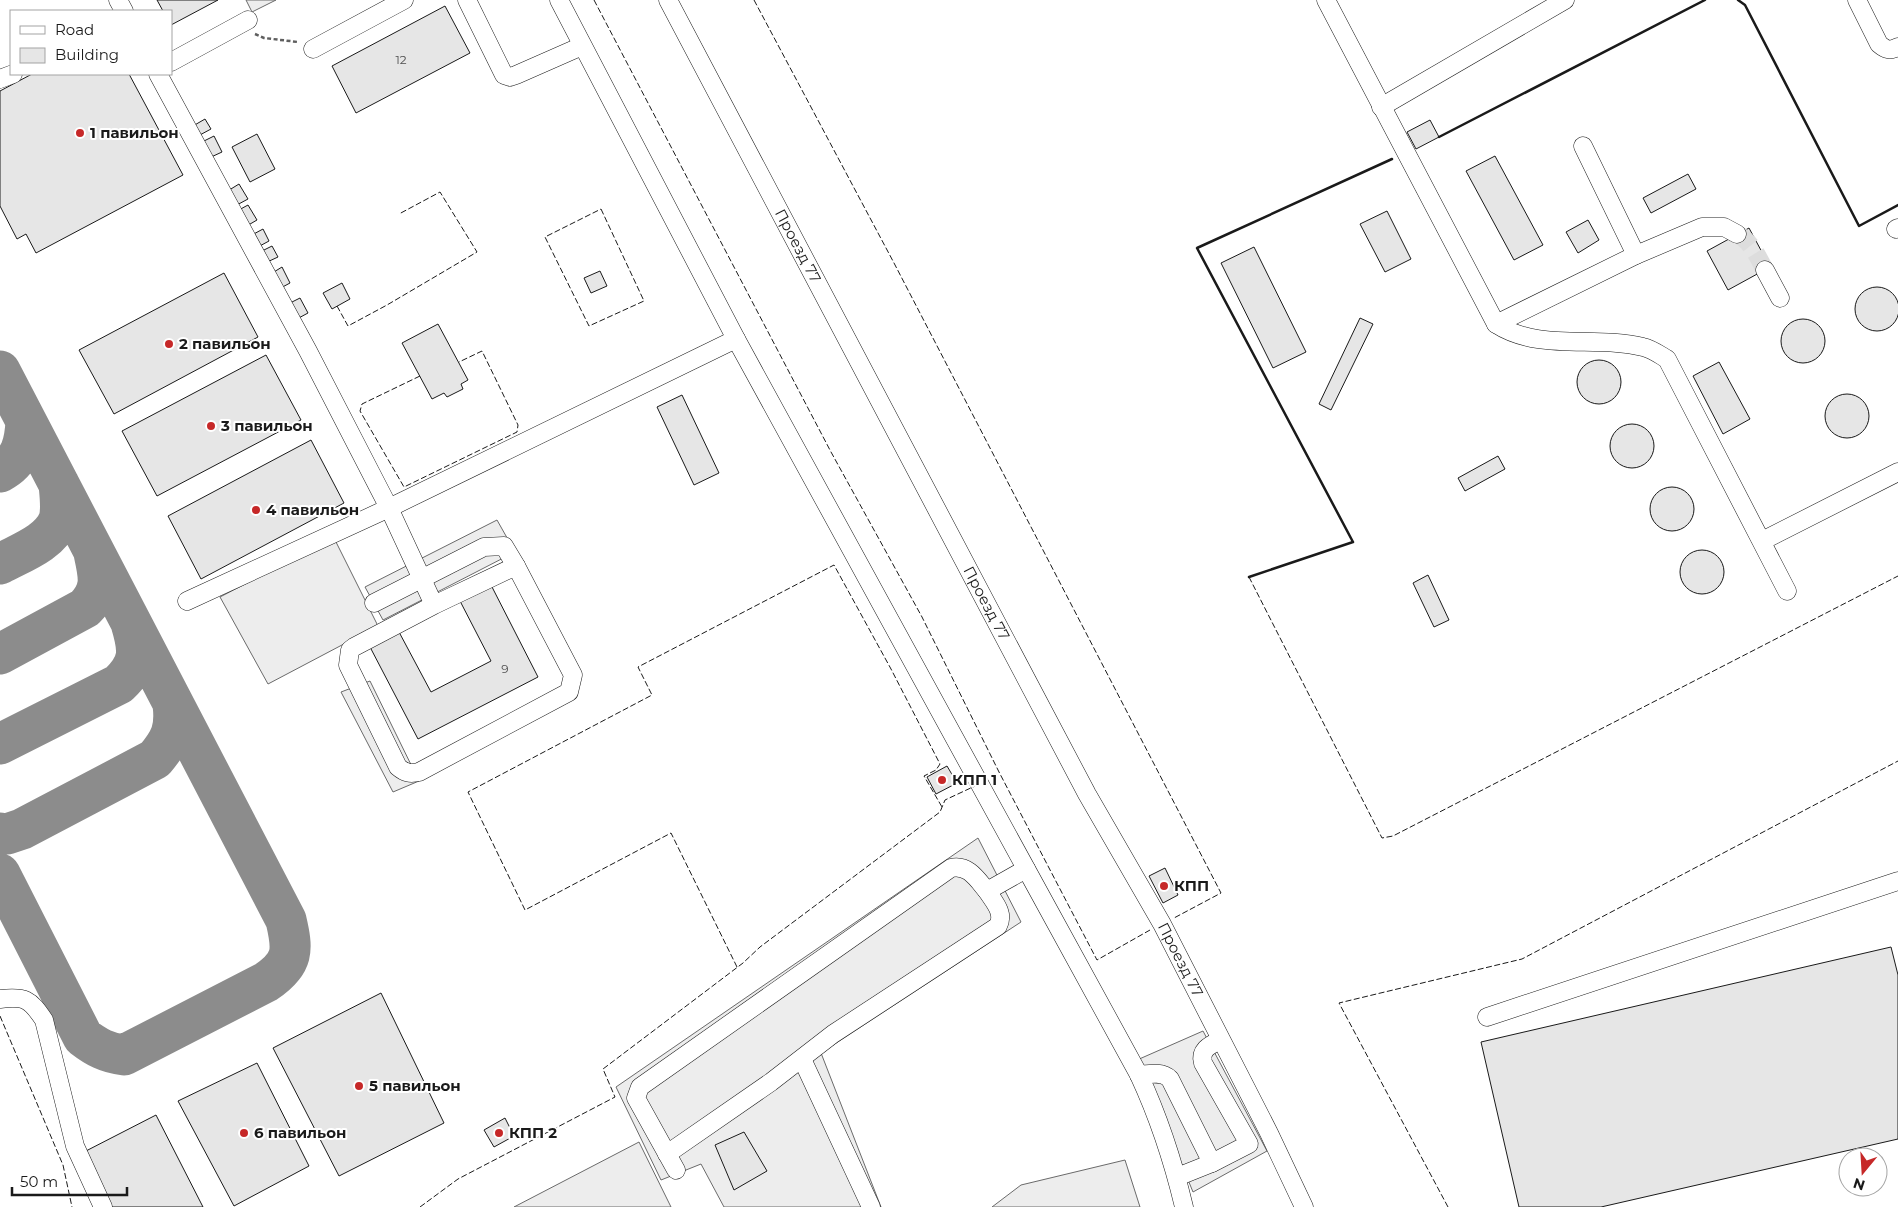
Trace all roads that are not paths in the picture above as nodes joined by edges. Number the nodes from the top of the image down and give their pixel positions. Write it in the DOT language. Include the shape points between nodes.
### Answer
graph roads {
  1 [pos="404,0"];
  2 [pos="467,0"];
  3 [pos="560,0"];
  4 [pos="668,0"];
  5 [pos="1326,0"];
  6 [pos="1565,0"];
  7 [pos="1856,0"];
  8 [pos="241,23"];
  9 [pos="318,46"];
  10 [pos="582,46"];
  11 [pos="1898,47"];
  12 [pos="172,61"];
  13 [pos="159,75"];
  14 [pos="1381,107"];
  15 [pos="1583,146"];
  16 [pos="1738,234"];
  17 [pos="1636,255"];
  18 [pos="1765,270"];
  19 [pos="1780,298"];
  20 [pos="1496,324"];
  21 [pos="736,339"];
  22 [pos="1898,472"];
  23 [pos="389,508"];
  24 [pos="1762,541"];
  25 [pos="516,566"];
  26 [pos="422,579"];
  27 [pos="1787,591"];
  28 [pos="187,601"];
  29 [pos="374,603"];
  30 [pos="434,605"];
  31 [pos="1026,869"];
  32 [pos="1898,881"];
  33 [pos="988,891"];
  34 [pos="0,999"];
  35 [pos="1487,1017"];
  36 [pos="1220,1040"];
  37 [pos="802,1058"];
  38 [pos="1139,1076"];
  39 [pos="1269,1133"];
  40 [pos="1249,1144"];
  41 [pos="667,1154"];
  42 [pos="1212,1163"];
  43 [pos="676,1170"];
  44 [pos="1177,1177"];
  45 [pos="103,1207"];
  46 [pos="871,1207"];
  47 [pos="1184,1207"];
  48 [pos="1304,1207"];
  1 -- 9 [label="street"];
  2 -- 10 [label="street" via="504,75 516,75"];
  3 -- 10 [label="street"];
  4 -- 36 [label="street, Проезд 77" via="1088,794 1162,924"];
  5 -- 14 [label="street"];
  6 -- 14 [label="street"];
  7 -- 11 [label="street" via="1884,49"];
  8 -- 12 [label="street"];
  10 -- 21 [label="street"];
  13 -- 23 [label="street"];
  14 -- 20 [label="street"];
  15 -- 17 [label="street"];
  16 -- 17 [label="street" via="1724,228 1702,227"];
  17 -- 20 [label="street"];
  18 -- 19 [label="street"];
  20 -- 24 [label="street" via="1508,332 1530,338 1646,347 1667,359"];
  21 -- 23 [label="street"];
  21 -- 31 [label="street"];
  22 -- 24 [label="street"];
  23 -- 26 [label="street"];
  23 -- 28 [label="street"];
  24 -- 27 [label="street"];
  25 -- 26 [label="street" via="504,546 484,547"];
  25 -- 30 [label="street"];
  25 -- 30 [label="street" via="573,675 569,692 411,774 398,767 348,665 348,657 354,646"];
  26 -- 29 [label="street"];
  26 -- 30 [label="street"];
  31 -- 33 [label="street"];
  31 -- 38 [label="street"];
  32 -- 35 [label="street"];
  33 -- 37 [label="street" via="1000,912 998,926 853,1020"];
  33 -- 41 [label="street" via="971,872 957,866 951,868 640,1088 636,1098"];
  34 -- 45 [label="street" via="18,997 34,1005 44,1020 75,1146"];
  36 -- 39 [label="street, Проезд 77"];
  36 -- 40 [label="street" via="1205,1048 1203,1063"];
  37 -- 41 [label="street"];
  37 -- 46 [label="street"];
  38 -- 42 [label="street" via="1154,1074 1170,1079"];
  38 -- 44 [label="street" via="1153,1105"];
  39 -- 40 [label="street"];
  39 -- 48 [label="street, Проезд 77"];
  40 -- 42 [label="street"];
  41 -- 43 [label="street"];
  42 -- 44 [label="street"];
  44 -- 47 [label="street"];
}
